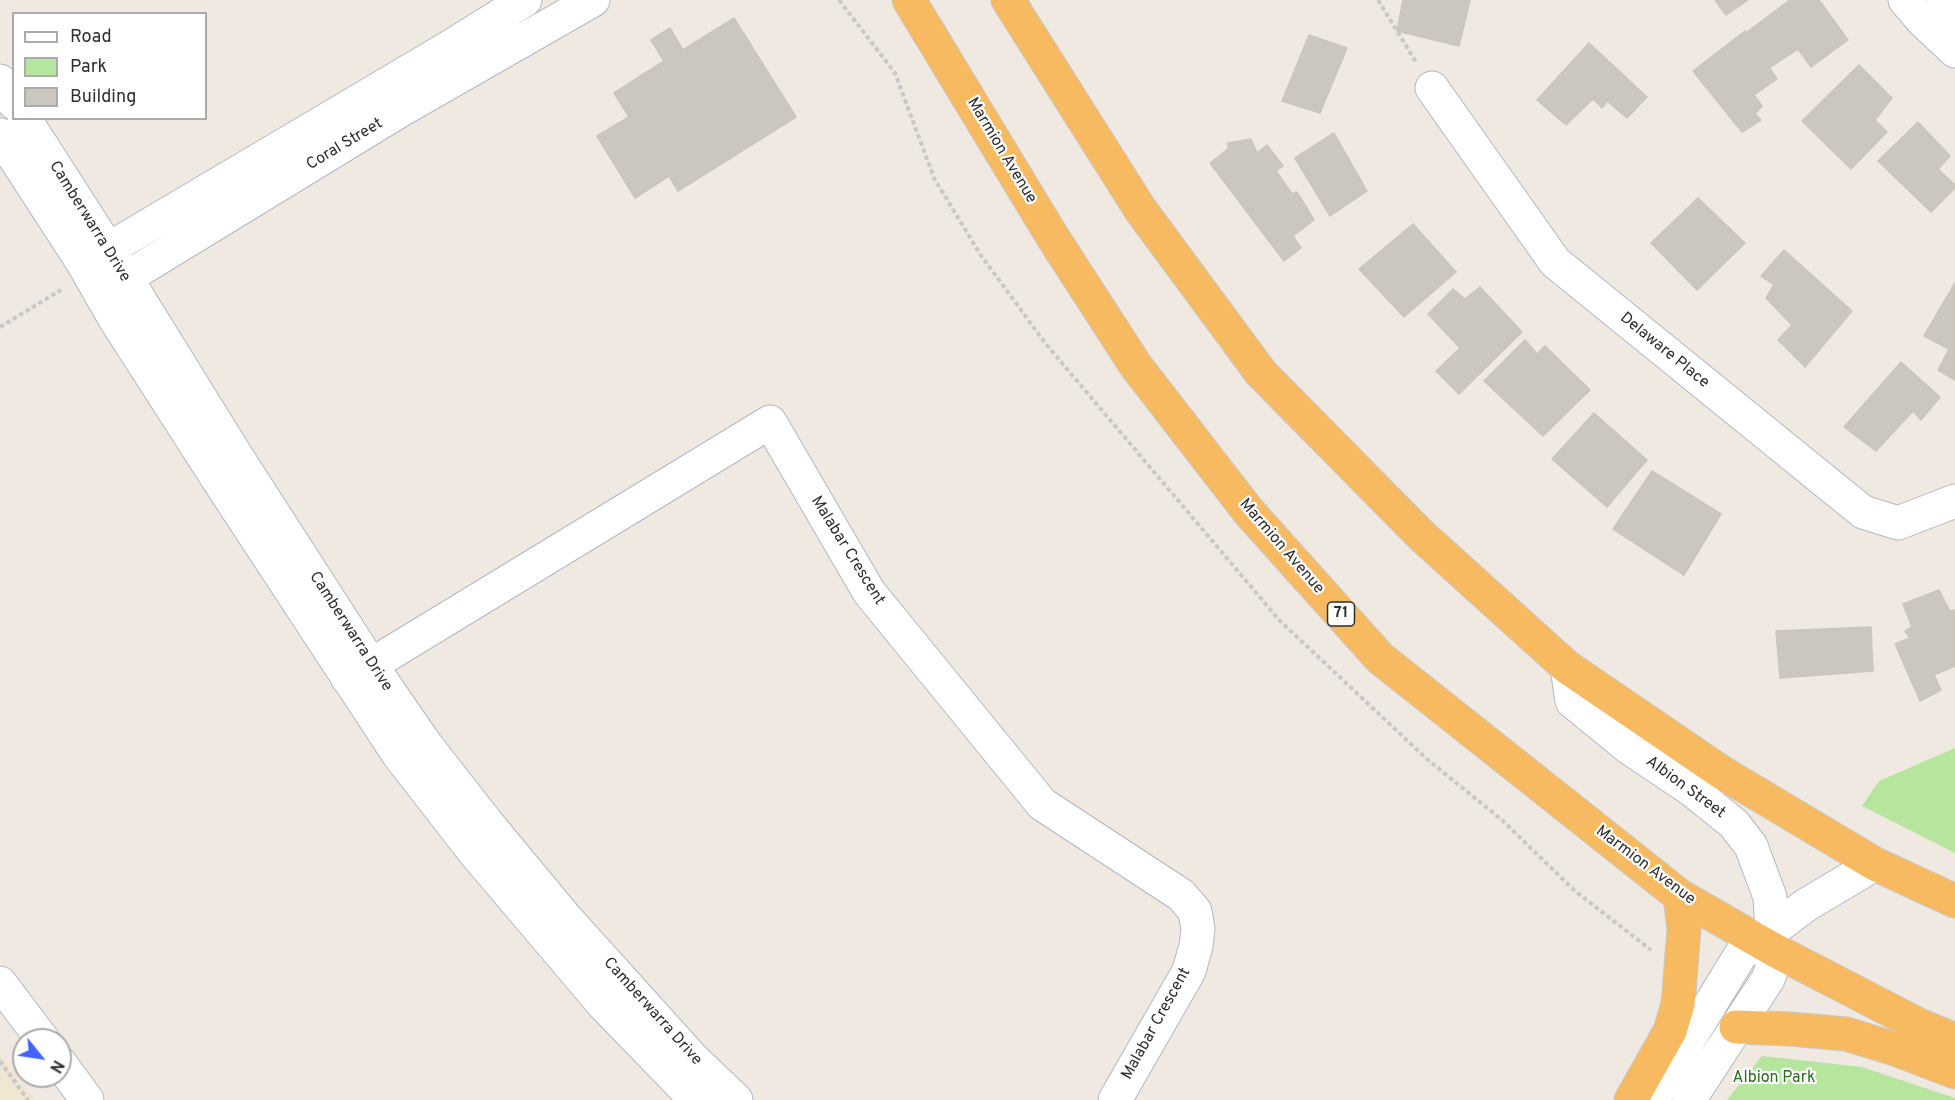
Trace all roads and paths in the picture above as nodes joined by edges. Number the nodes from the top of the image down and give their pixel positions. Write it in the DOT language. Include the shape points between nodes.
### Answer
graph roads {
  1 [pos="525,0"];
  2 [pos="593,0"];
  3 [pos="909,0"];
  4 [pos="1008,0"];
  5 [pos="1378,0"];
  6 [pos="1905,0"];
  7 [pos="1944,0"];
  8 [pos="1955,12"];
  9 [pos="1955,51"];
  10 [pos="0,81"];
  11 [pos="1432,88"];
  12 [pos="12,99"];
  13 [pos="25,120"];
  14 [pos="0,135"];
  15 [pos="86,266"];
  16 [pos="113,287"];
  17 [pos="0,327"];
  18 [pos="1955,501"];
  19 [pos="1567,667"];
  20 [pos="359,672"];
  21 [pos="1875,864"];
  22 [pos="1680,896"];
  23 [pos="1955,901"];
  24 [pos="1767,940"];
  25 [pos="0,983"];
  26 [pos="1736,1027"];
  27 [pos="34,1028"];
  28 [pos="1955,1040"];
  29 [pos="0,1060"];
  30 [pos="1955,1072"];
  31 [pos="72,1080"];
  32 [pos="28,1100"];
  33 [pos="87,1100"];
  34 [pos="696,1100"];
  35 [pos="736,1100"];
  36 [pos="1115,1100"];
  37 [pos="1630,1100"];
  38 [pos="1652,1100"];
  39 [pos="1689,1100"];
  1 -- 15 [label="street, Coral Street"];
  2 -- 16 [label="street, Coral Street" via="401,110"];
  3 -- 22 [label="highway, Marmion Avenue / 71" via="1136,366 1249,512 1380,658"];
  4 -- 19 [label="highway" via="1140,209 1261,373 1421,535"];
  5 -- 11 [label="path"];
  6 -- 9 [label="street"];
  7 -- 8 [label="street"];
  10 -- 12 [label="street"];
  11 -- 18 [label="street, Delaware Place" via="1555,262 1863,512 1898,523"];
  13 -- 15 [label="street, Camberwarra Drive"];
  14 -- 15 [label="street, Camberwarra Drive"];
  15 -- 16 [label="street, Camberwarra Drive"];
  15 -- 17 [label="path"];
  16 -- 20 [label="street, Camberwarra Drive"];
  19 -- 21 [label="highway" via="1721,772"];
  19 -- 24 [label="street, Albion Street" via="1572,701 1734,824 1751,846 1770,897"];
  20 -- 34 [label="street, Camberwarra Drive" via="398,754 475,853 603,1004"];
  20 -- 35 [label="street, Camberwarra Drive" via="426,745 564,915 694,1060"];
  20 -- 36 [label="street, Malabar Crescent" via="770,422 869,592 1042,804 1180,895 1195,911 1198,929 1189,971"];
  21 -- 23 [label="highway"];
  21 -- 24 [label="street" via="1806,905"];
  22 -- 24 [label="highway, Marmion Avenue / 71"];
  22 -- 37 [label="highway" via="1684,930 1678,1004 1670,1031"];
  24 -- 26 [label="street, Albion Street" via="1772,968"];
  24 -- 28 [label="highway, Marmion Avenue / 71" via="1918,1025"];
  24 -- 38 [label="street" via="1741,954"];
  25 -- 27 [label="street"];
  26 -- 30 [label="highway" via="1846,1034"];
  26 -- 39 [label="street, Albion Street"];
  29 -- 32 [label="path"];
  31 -- 33 [label="street"];
}
